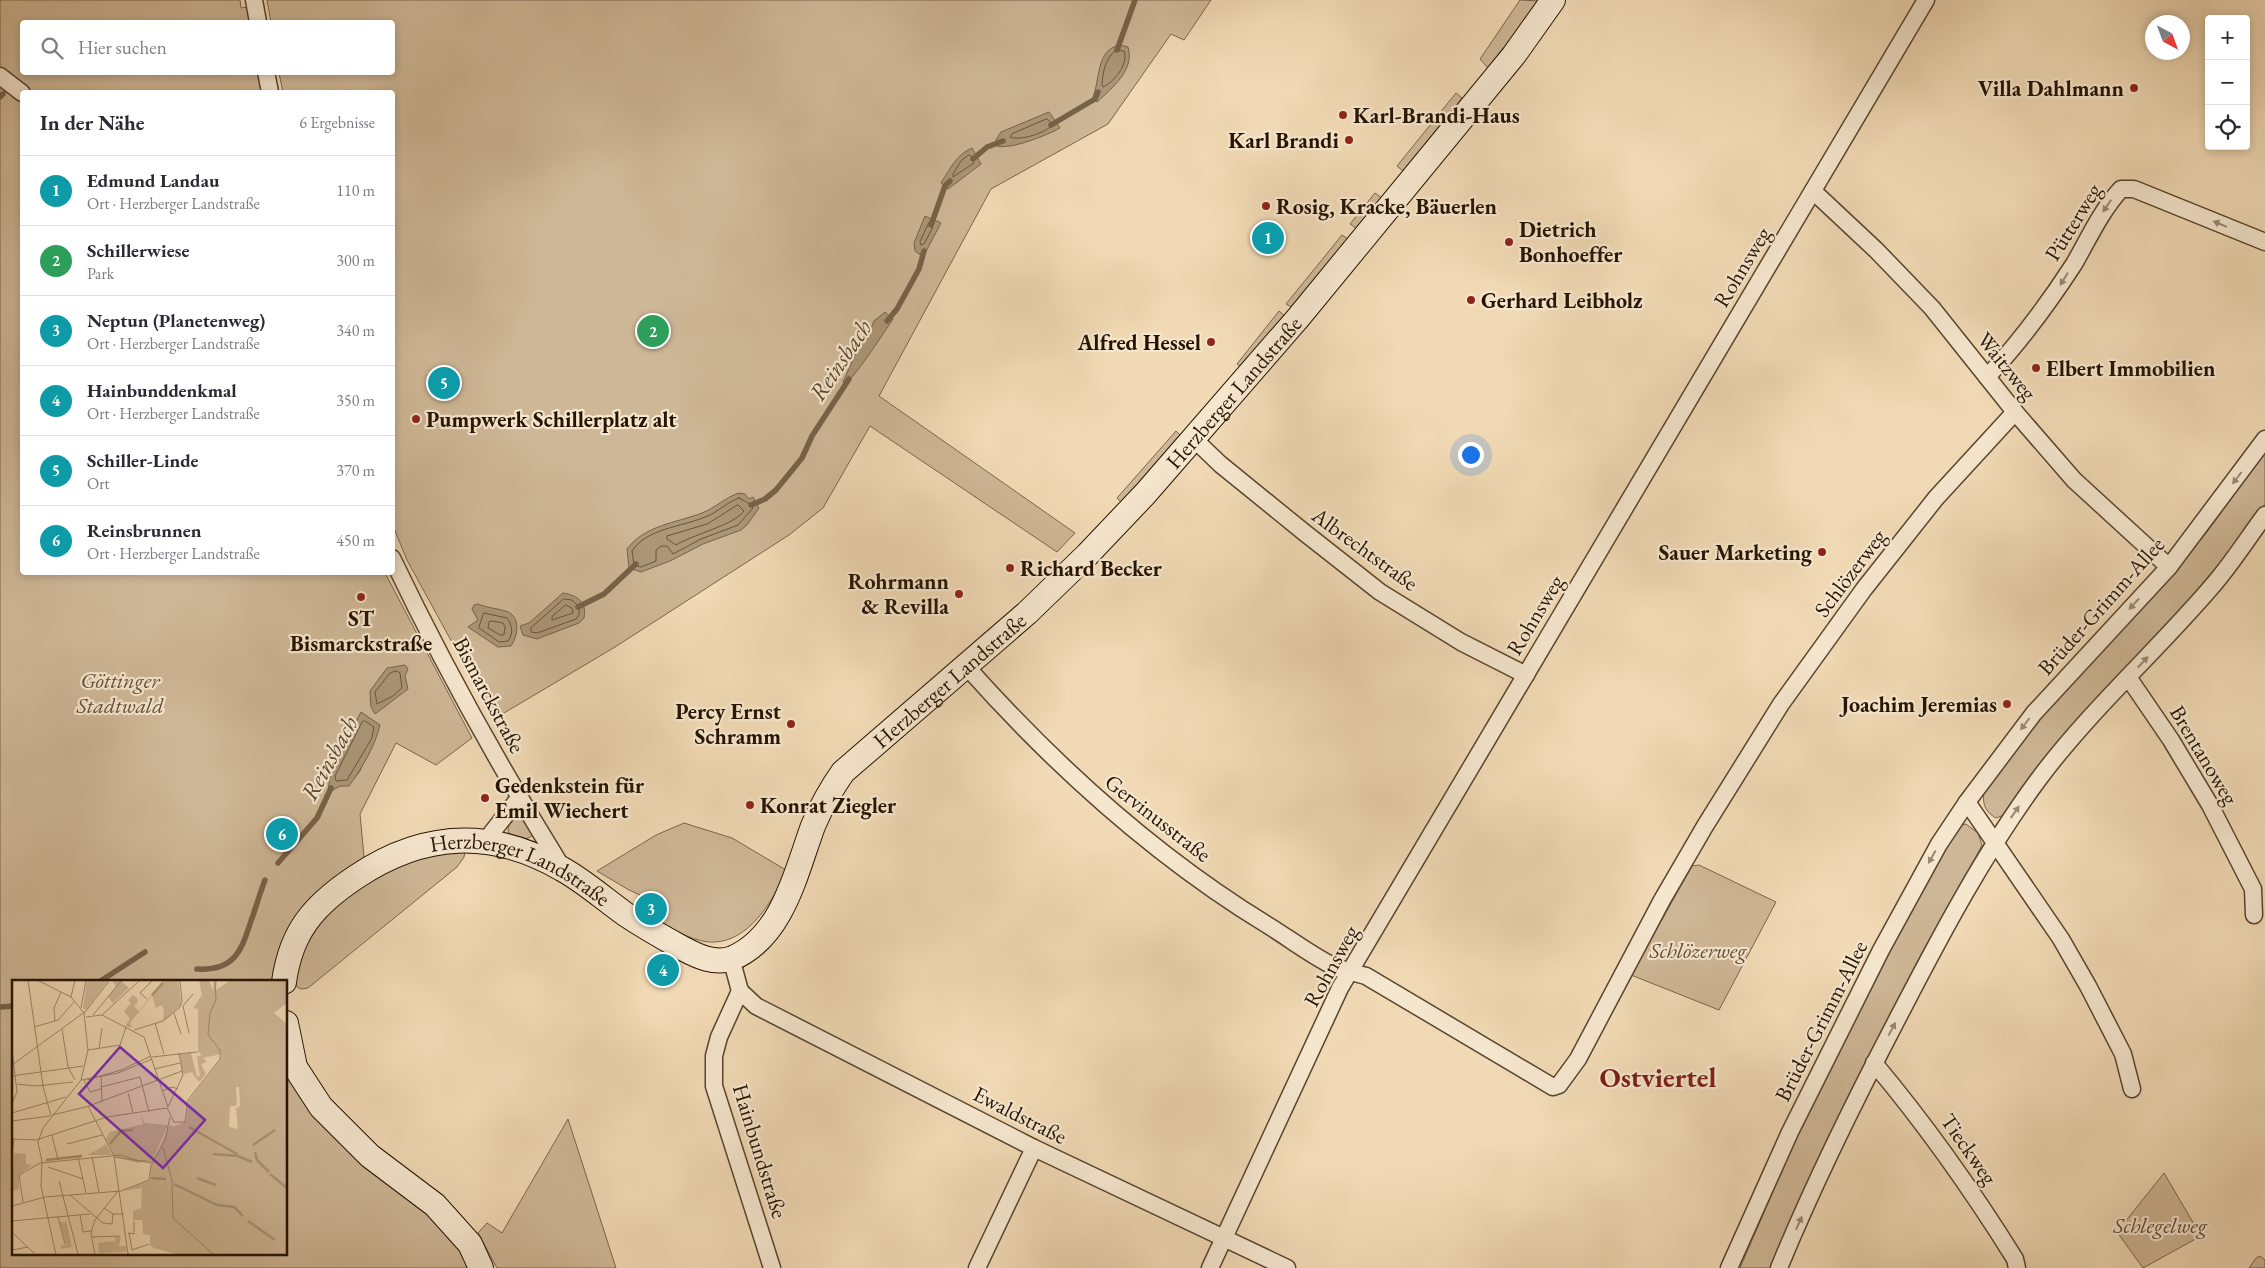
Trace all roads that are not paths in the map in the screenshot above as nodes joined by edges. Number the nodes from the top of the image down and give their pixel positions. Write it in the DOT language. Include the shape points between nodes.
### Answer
graph roads {
  1 [pos="254,0"];
  2 [pos="1553,0"];
  3 [pos="1926,0"];
  4 [pos="258,20"];
  5 [pos="267,75"];
  6 [pos="0,76"];
  7 [pos="270,90"];
  8 [pos="20,91"];
  9 [pos="1813,191"];
  10 [pos="2265,242"];
  11 [pos="1987,377"];
  12 [pos="2015,412"];
  13 [pos="1193,438"];
  14 [pos="2265,438"];
  15 [pos="2265,515"];
  16 [pos="395,564"];
  17 [pos="2169,567"];
  18 [pos="966,666"];
  19 [pos="1526,675"];
  20 [pos="2128,677"];
  21 [pos="519,798"];
  22 [pos="1967,802"];
  23 [pos="486,840"];
  24 [pos="1995,841"];
  25 [pos="564,870"];
  26 [pos="2254,915"];
  27 [pos="731,958"];
  28 [pos="1350,971"];
  29 [pos="284,980"];
  30 [pos="740,991"];
  31 [pos="288,1033"];
  32 [pos="1874,1063"];
  33 [pos="2132,1088"];
  34 [pos="1034,1148"];
  35 [pos="1224,1237"];
  36 [pos="1782,1266"];
  37 [pos="481,1268"];
  38 [pos="772,1268"];
  39 [pos="977,1268"];
  40 [pos="1210,1268"];
  41 [pos="1287,1268"];
  42 [pos="1729,1268"];
  43 [pos="2017,1268"];
  1 -- 4 [label="street"];
  2 -- 13 [label="street, Herzberger Landstraße" via="1514,55 1344,262"];
  3 -- 9 [label="street, Rohnsweg"];
  5 -- 7 [label="street"];
  6 -- 8 [label="street"];
  9 -- 11 [label="street, Waitzweg" via="1932,308"];
  9 -- 19 [label="street, Rohnsweg"];
  10 -- 11 [label="street, Pütterweg, one-way" via="2134,189 2121,189 2106,205 2090,238 2056,292 2028,331"];
  11 -- 12 [label="street, Waitzweg"];
  12 -- 17 [label="street, Waitzweg" via="2074,480"];
  12 -- 28 [label="street, Schlözerweg" via="1936,498 1781,704 1662,900 1578,1059 1559,1085 1552,1087 1366,976"];
  13 -- 18 [label="street, Herzberger Landstraße" via="1087,555"];
  13 -- 19 [label="street, Albrechtstraße" via="1289,521 1380,592 1462,642"];
  14 -- 17 [label="street, Brüder-Grimm-Allee, one-way"];
  20 -- 15 [label="street, one-way" via="2215,583"];
  16 -- 21 [label="street, Bismarckstraße"];
  17 -- 22 [label="street, Brüder-Grimm-Allee, one-way" via="2034,713"];
  18 -- 27 [label="street, Herzberger Landstraße" via="843,772 822,805 794,881 768,930 750,948"];
  18 -- 28 [label="street, Gervinusstraße" via="1056,762 1163,855 1242,910 1334,966"];
  19 -- 28 [label="street, Rohnsweg"];
  24 -- 20 [label="street, one-way" via="2039,778"];
  20 -- 26 [label="street, Brentanoweg" via="2210,805 2253,889"];
  21 -- 23 [label="street"];
  21 -- 25 [label="street, Bismarckstraße"];
  22 -- 24 [label="street"];
  22 -- 42 [label="street, Brüder-Grimm-Allee, one-way" via="1939,844 1881,950 1790,1132"];
  23 -- 25 [label="street, Herzberger Landstraße" via="525,850"];
  23 -- 29 [label="street, Herzberger Landstraße" via="421,845 390,857 339,889 318,908 296,938"];
  32 -- 24 [label="street, one-way"];
  24 -- 33 [label="street" via="2061,939 2088,986 2123,1054"];
  25 -- 27 [label="street, Herzberger Landstraße" via="626,915 688,951 716,960"];
  27 -- 30 [label="street"];
  28 -- 35 [label="street, Rohnsweg"];
  30 -- 34 [label="street, Ewaldstraße" via="756,1006"];
  30 -- 38 [label="street, Hainbundstraße" via="719,1037 714,1056 714,1086"];
  31 -- 37 [label="street" via="295,1067 321,1107 370,1156 435,1205 470,1244"];
  36 -- 32 [label="street, one-way" via="1821,1173"];
  32 -- 43 [label="street, Tieckweg" via="1959,1174 2015,1259"];
  34 -- 35 [label="street, Ewaldstraße"];
  34 -- 39 [label="street"];
  35 -- 40 [label="street, Rohnsweg"];
  35 -- 41 [label="street, Ewaldstraße"];
}
